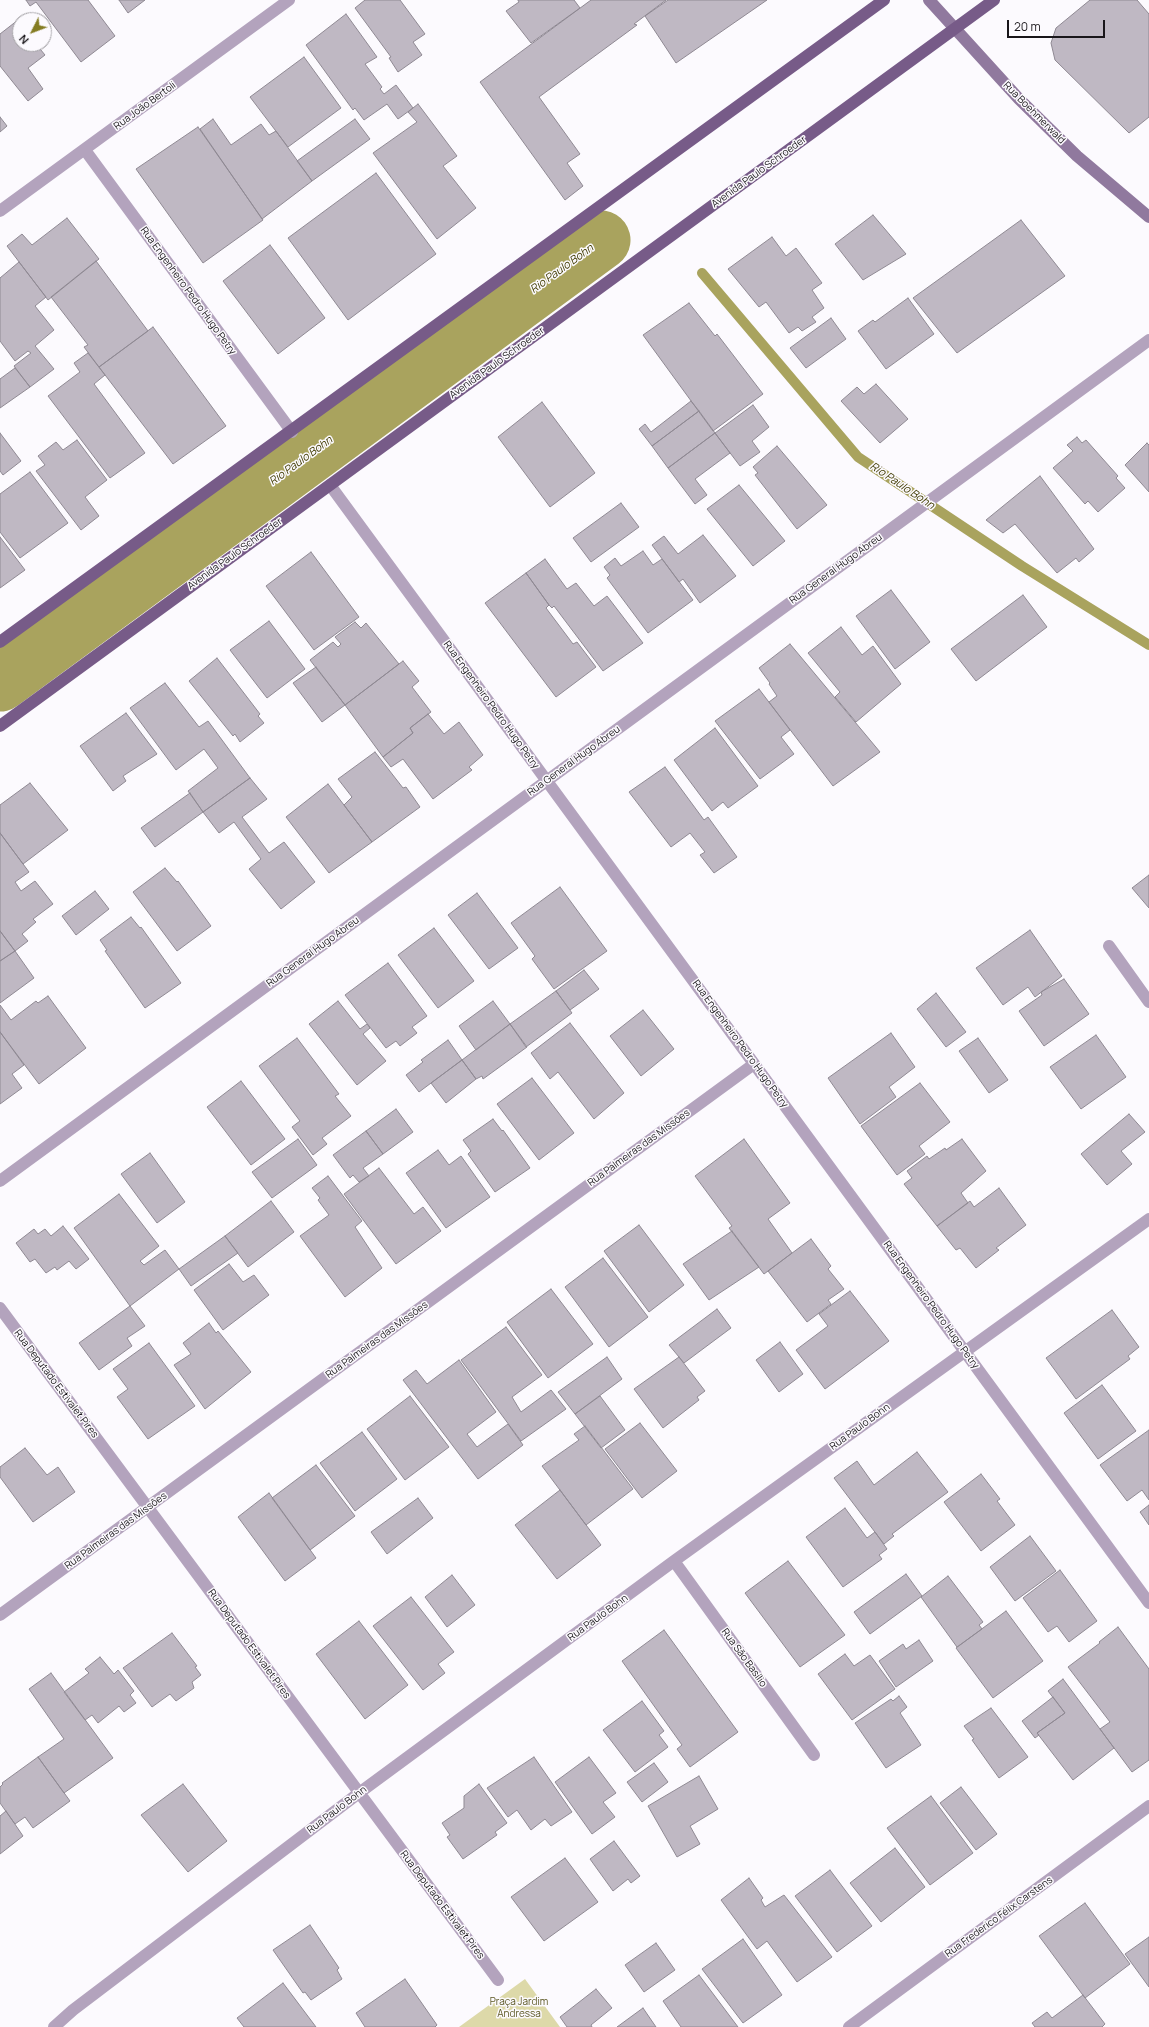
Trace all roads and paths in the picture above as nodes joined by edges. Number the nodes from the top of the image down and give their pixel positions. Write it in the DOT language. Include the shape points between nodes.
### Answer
graph roads {
  1 [pos="290,0"];
  2 [pos="884,0"];
  3 [pos="929,0"];
  4 [pos="994,0"];
  5 [pos="954,29"];
  6 [pos="85,150"];
  7 [pos="0,211"];
  8 [pos="1149,217"];
  9 [pos="1149,340"];
  10 [pos="292,432"];
  11 [pos="330,485"];
  12 [pos="0,642"];
  13 [pos="0,726"];
  14 [pos="547,781"];
  15 [pos="1109,946"];
  16 [pos="1149,1002"];
  17 [pos="754,1064"];
  18 [pos="0,1181"];
  19 [pos="1149,1219"];
  20 [pos="0,1308"];
  21 [pos="965,1351"];
  22 [pos="148,1507"];
  23 [pos="674,1561"];
  24 [pos="1149,1603"];
  25 [pos="0,1615"];
  26 [pos="814,1755"];
  27 [pos="359,1793"];
  28 [pos="1149,1806"];
  29 [pos="498,1980"];
  30 [pos="54,2027"];
  31 [pos="849,2027"];
  1 -- 6 [label="street, Rua João Bertoli"];
  2 -- 10 [label="main road"];
  3 -- 5 [label="main road, Rua Boehmerwald"];
  4 -- 5 [label="main road, Avenida Paulo Schroeder"];
  5 -- 8 [label="main road, Rua Boehmerwald" via="1019,99 1077,156"];
  5 -- 11 [label="main road, Avenida Paulo Schroeder"];
  6 -- 7 [label="street, Rua João Bertoli"];
  6 -- 10 [label="street, Rua Engenheiro Pedro Hugo Petry"];
  9 -- 14 [label="street, Rua General Hugo Abreu"];
  10 -- 12 [label="main road"];
  11 -- 13 [label="main road, Avenida Paulo Schroeder"];
  11 -- 14 [label="street, Rua Engenheiro Pedro Hugo Petry"];
  14 -- 17 [label="street, Rua Engenheiro Pedro Hugo Petry"];
  14 -- 18 [label="street, Rua General Hugo Abreu"];
  15 -- 16 [label="street"];
  17 -- 21 [label="street, Rua Engenheiro Pedro Hugo Petry"];
  17 -- 22 [label="street, Rua Palmeiras das Missões"];
  19 -- 21 [label="street, Rua Paulo Bohn"];
  20 -- 22 [label="street, Rua Deputado Estivalet Pires"];
  21 -- 23 [label="street, Rua Paulo Bohn"];
  21 -- 24 [label="street, Rua Engenheiro Pedro Hugo Petry"];
  22 -- 25 [label="street, Rua Palmeiras das Missões"];
  22 -- 27 [label="street, Rua Deputado Estivalet Pires"];
  23 -- 26 [label="street, Rua São Basílio"];
  23 -- 27 [label="street, Rua Paulo Bohn"];
  27 -- 29 [label="street, Rua Deputado Estivalet Pires"];
  27 -- 30 [label="street, Rua Paulo Bohn"];
  28 -- 31 [label="street, Rua Frederico Félix Carstens"];
}
